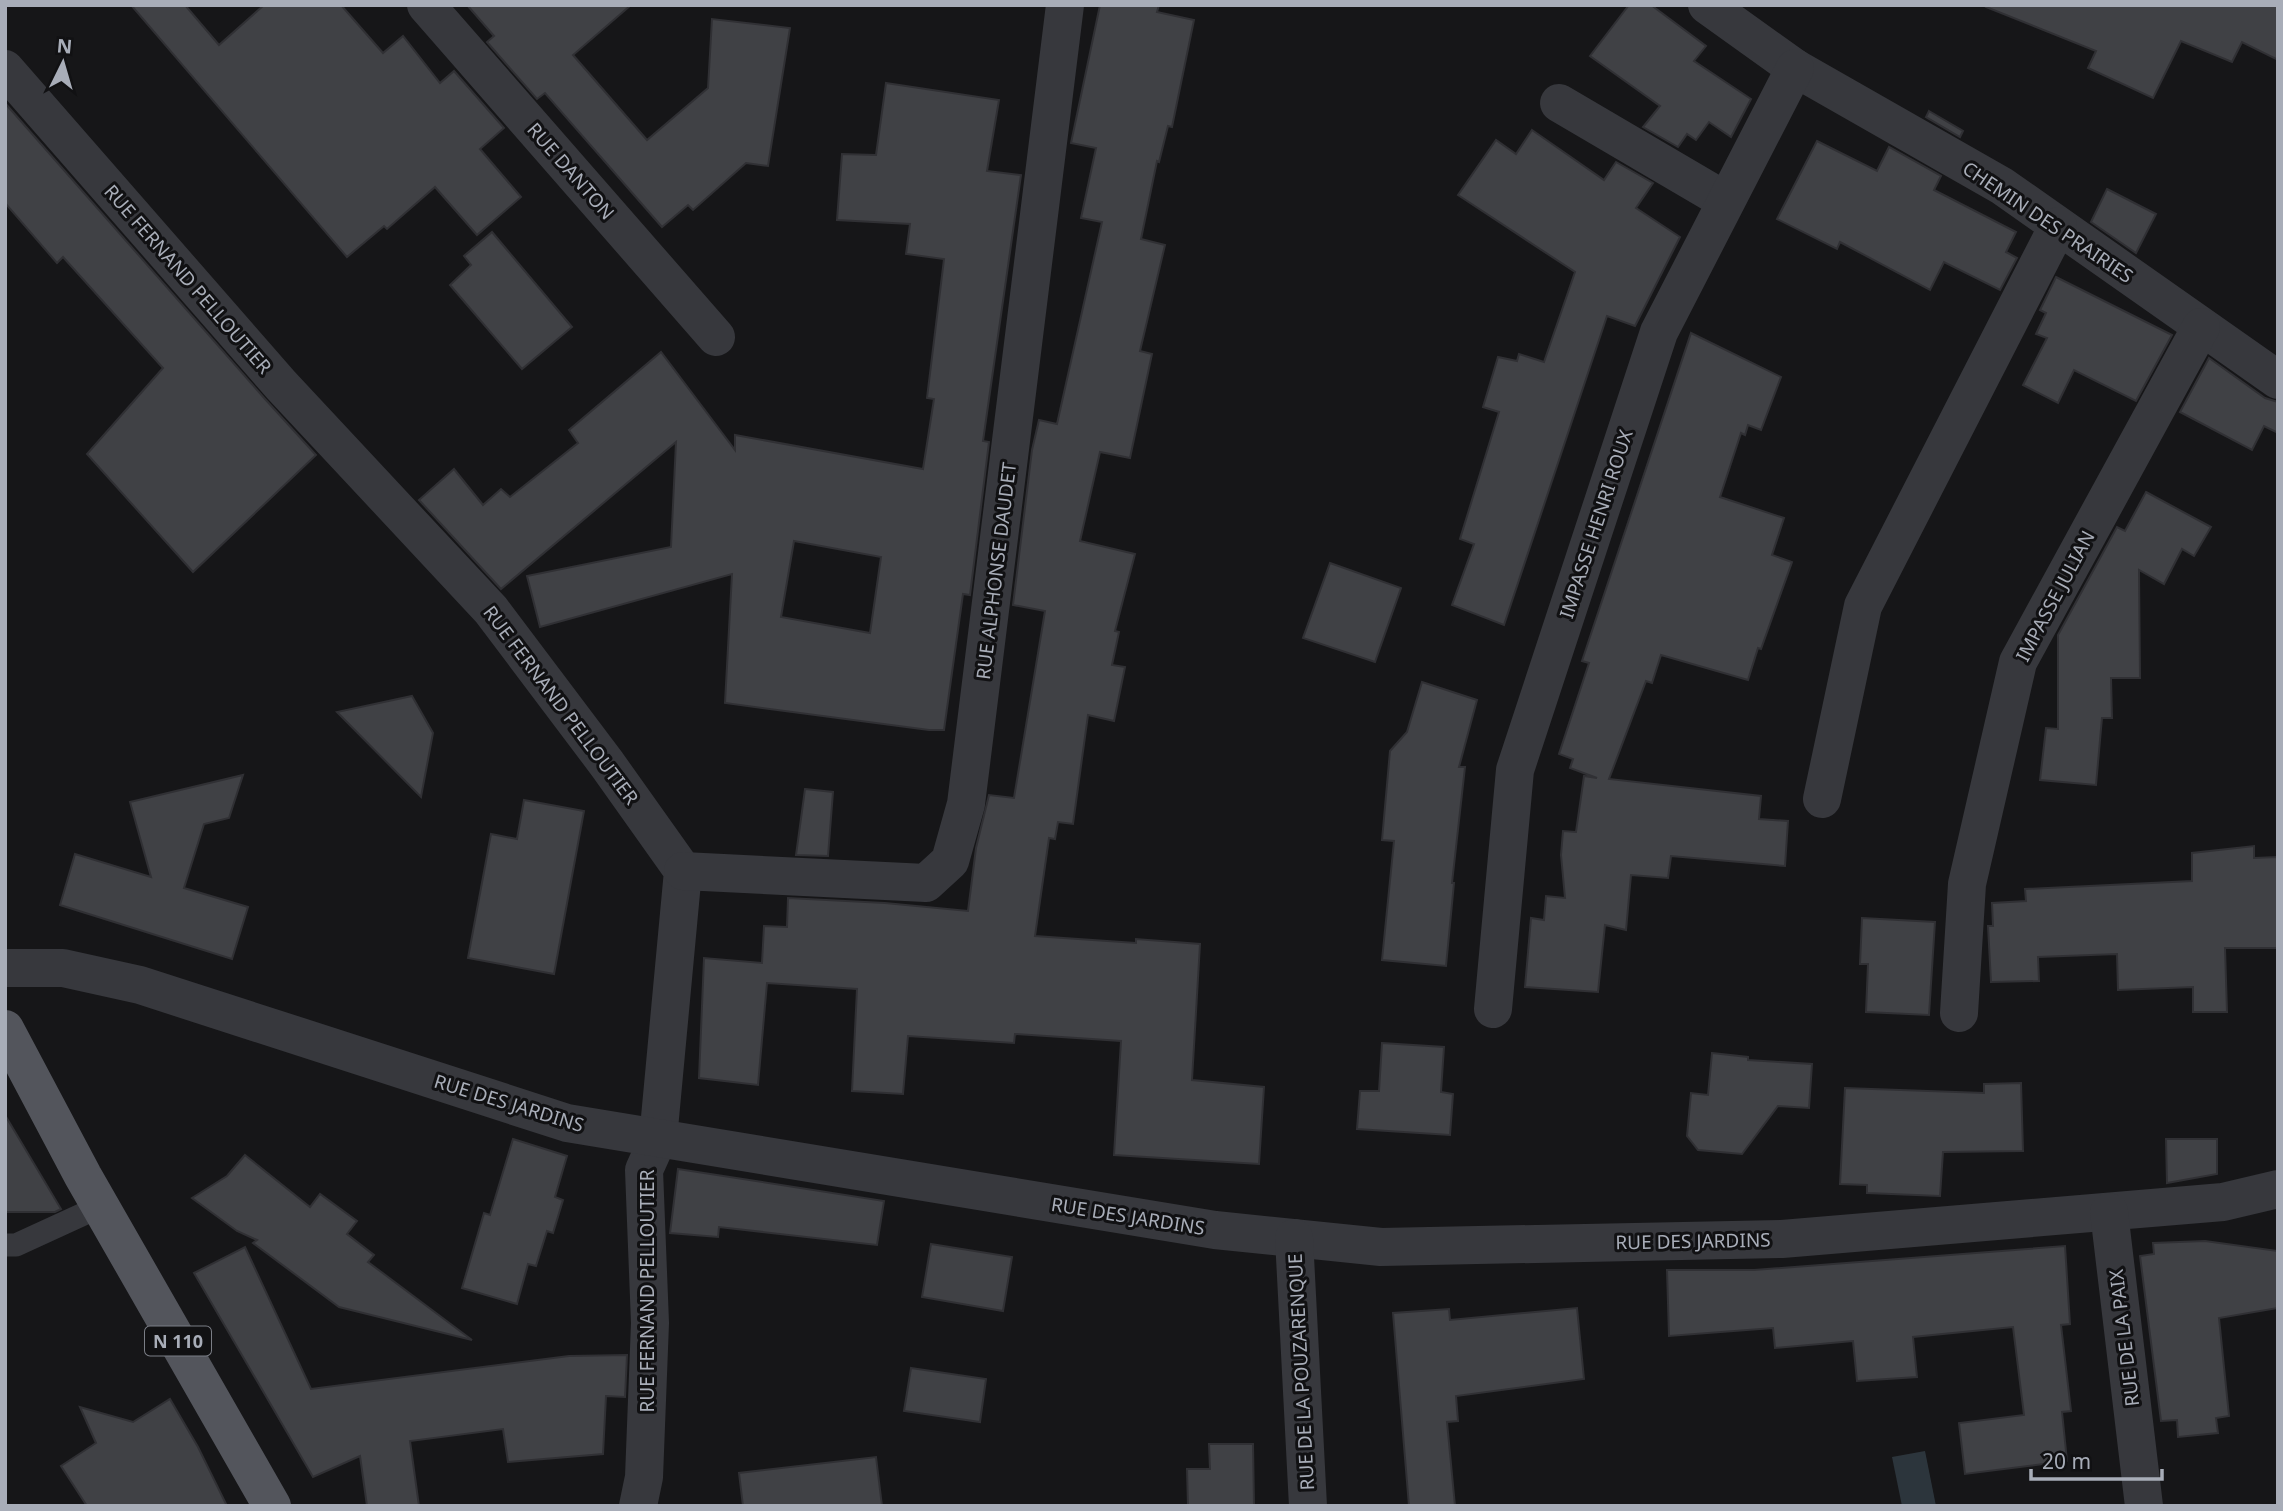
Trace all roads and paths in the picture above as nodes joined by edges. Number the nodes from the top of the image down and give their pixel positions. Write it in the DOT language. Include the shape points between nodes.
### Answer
graph roads {
  1 [pos="426,5"];
  2 [pos="1065,5"];
  3 [pos="1707,5"];
  4 [pos="1794,68"];
  5 [pos="5,69"];
  6 [pos="1559,103"];
  7 [pos="1726,201"];
  8 [pos="2058,226"];
  9 [pos="2201,327"];
  10 [pos="716,337"];
  11 [pos="2278,380"];
  12 [pos="1822,799"];
  13 [pos="683,871"];
  14 [pos="5,968"];
  15 [pos="1493,1009"];
  16 [pos="1959,1013"];
  17 [pos="5,1029"];
  18 [pos="658,1139"];
  19 [pos="2278,1189"];
  20 [pos="101,1206"];
  21 [pos="2109,1212"];
  22 [pos="1294,1238"];
  23 [pos="5,1245"];
  24 [pos="272,1506"];
  25 [pos="638,1506"];
  26 [pos="1308,1506"];
  27 [pos="2144,1506"];
  1 -- 10 [label="street, RUE DANTON"];
  2 -- 13 [label="street, RUE ALPHONSE DAUDET" via="966,804 950,861 926,883"];
  3 -- 4 [label="street, CHEMIN DES PRAIRIES"];
  4 -- 7 [label="street, IMPASSE HENRI ROUX"];
  4 -- 8 [label="street, CHEMIN DES PRAIRIES" via="2002,186"];
  5 -- 13 [label="street, RUE FERNAND PELLOUTIER" via="281,385 491,610"];
  6 -- 7 [label="street"];
  7 -- 15 [label="street, IMPASSE HENRI ROUX" via="1659,332 1515,770"];
  8 -- 9 [label="street, CHEMIN DES PRAIRIES"];
  8 -- 12 [label="street" via="1863,606"];
  9 -- 11 [label="street, CHEMIN DES PRAIRIES"];
  9 -- 16 [label="street, IMPASSE JULIAN" via="2018,662 1967,884"];
  13 -- 18 [label="street, RUE FERNAND PELLOUTIER"];
  14 -- 18 [label="street, RUE DES JARDINS" via="62,968 139,985 567,1124"];
  17 -- 20 [label="main road, N 110"];
  18 -- 22 [label="street, RUE DES JARDINS" via="1215,1230"];
  18 -- 25 [label="street, RUE FERNAND PELLOUTIER" via="644,1170 650,1323 644,1477"];
  19 -- 21 [label="street, RUE DES JARDINS" via="2223,1202"];
  20 -- 23 [label="lane" via="16,1245"];
  20 -- 24 [label="main road, N 110"];
  21 -- 22 [label="street, RUE DES JARDINS" via="1782,1239 1381,1247"];
  21 -- 27 [label="street, RUE DE LA PAIX"];
  22 -- 26 [label="street, RUE DE LA POUZARENQUE"];
}
